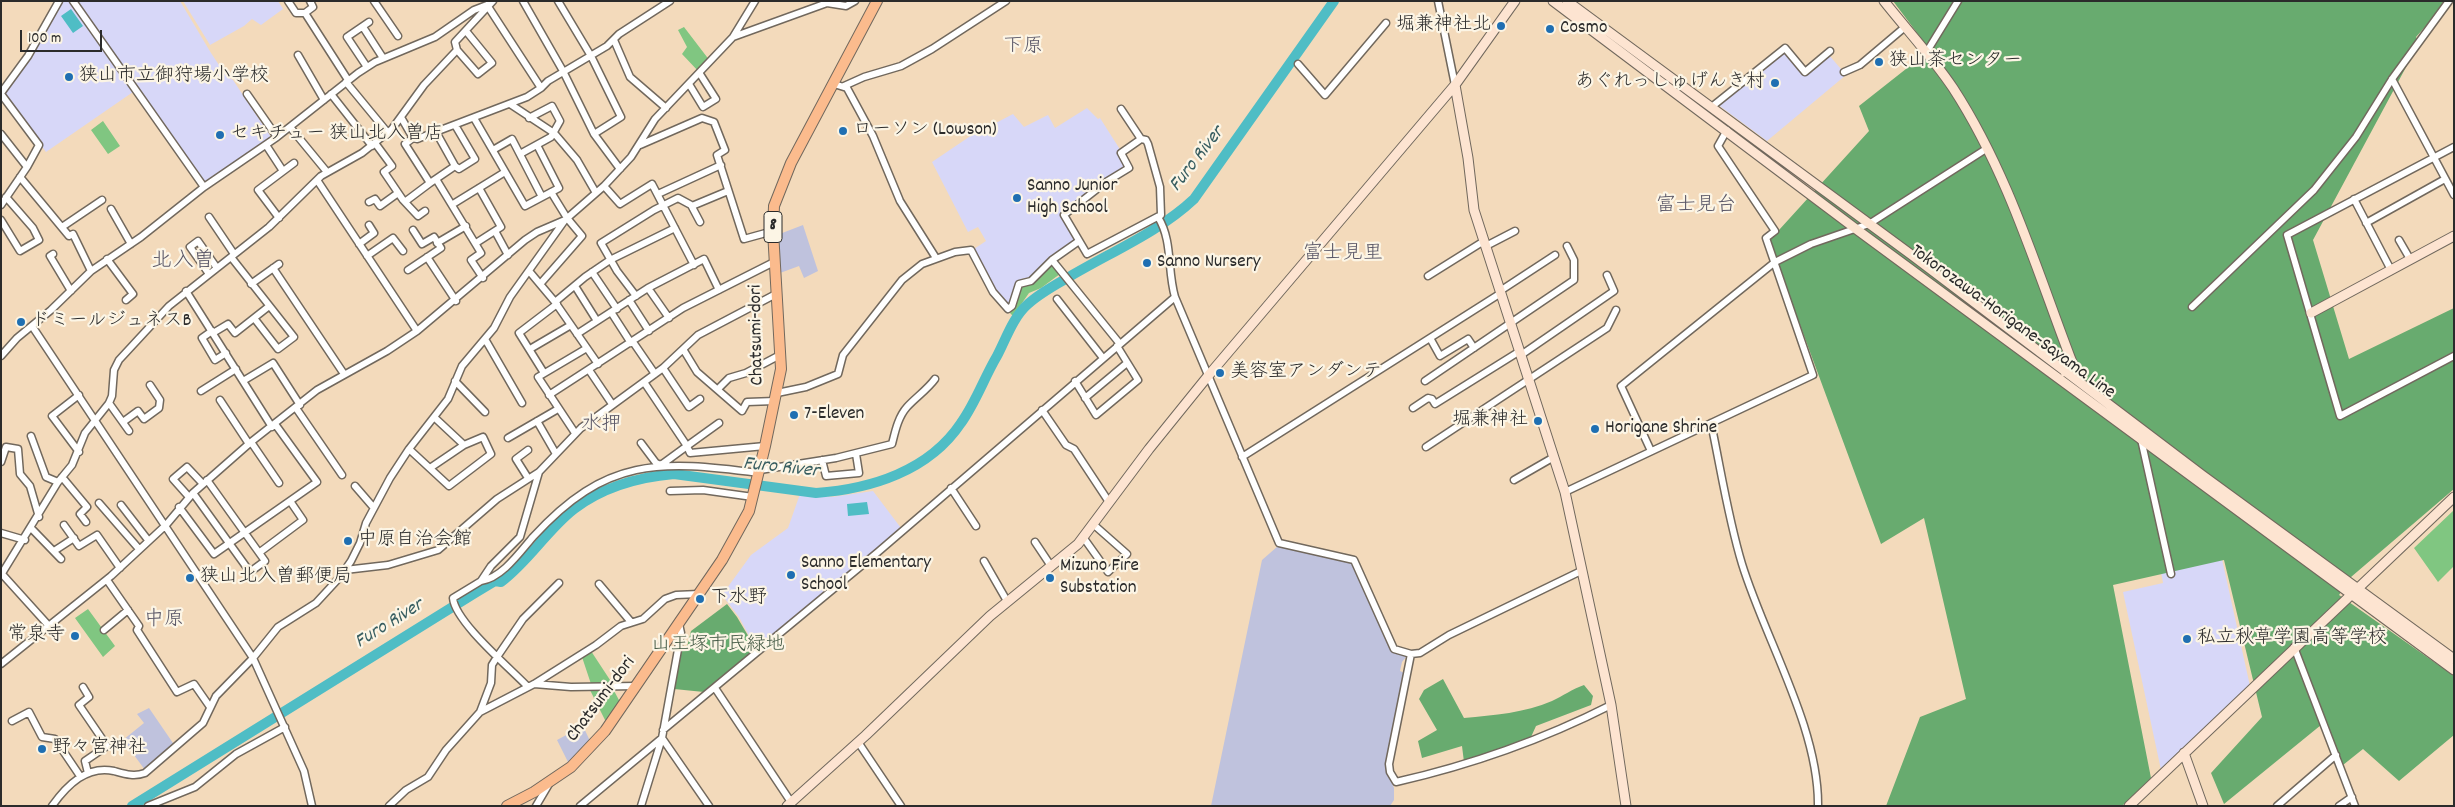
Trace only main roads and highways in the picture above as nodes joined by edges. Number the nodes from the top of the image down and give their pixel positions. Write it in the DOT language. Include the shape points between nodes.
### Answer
graph roads {
  1 [pos="877,1"];
  2 [pos="507,806"];
  1 -- 2 [label="main road, Chatsumi-dori / 8" via="839,85 783,178 774,206 772,231 780,355 776,397 753,497 738,534 637,686 588,751 550,783"];
}
